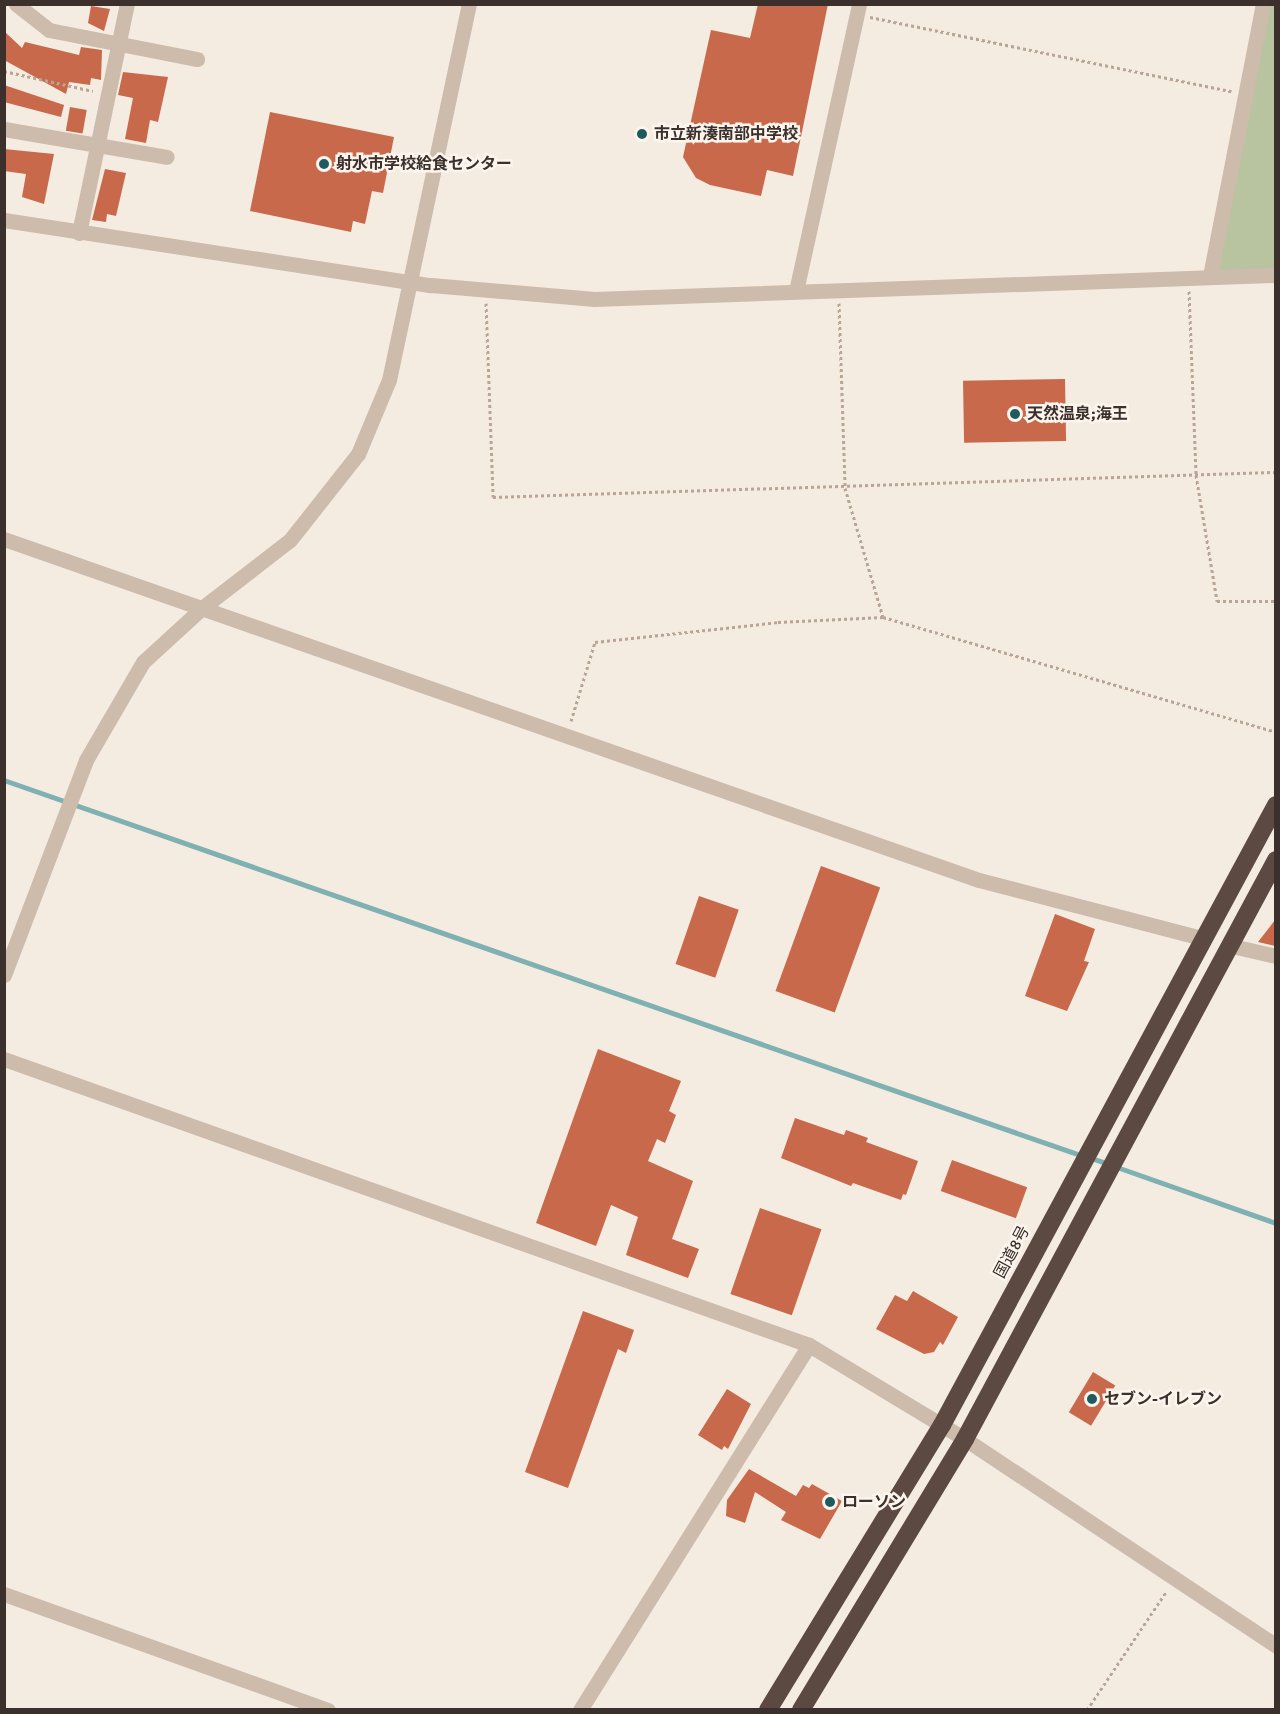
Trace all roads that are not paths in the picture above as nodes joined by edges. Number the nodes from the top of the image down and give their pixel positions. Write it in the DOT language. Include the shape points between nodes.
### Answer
graph roads {
  1 [pos="127,4"];
  2 [pos="469,4"];
  3 [pos="1263,4"];
  4 [pos="24,7"];
  5 [pos="858,9"];
  6 [pos="119,46"];
  7 [pos="197,59"];
  8 [pos="4,129"];
  9 [pos="97,146"];
  10 [pos="167,157"];
  11 [pos="4,220"];
  12 [pos="79,234"];
  13 [pos="1275,275"];
  14 [pos="1210,276"];
  15 [pos="410,281"];
  16 [pos="796,291"];
  17 [pos="4,539"];
  18 [pos="202,608"];
  19 [pos="1275,794"];
  20 [pos="1275,805"];
  21 [pos="1249,854"];
  22 [pos="1275,860"];
  23 [pos="1202,938"];
  24 [pos="1232,946"];
  25 [pos="1275,956"];
  26 [pos="4,975"];
  27 [pos="4,1059"];
  28 [pos="809,1345"];
  29 [pos="942,1425"];
  30 [pos="965,1439"];
  31 [pos="4,1594"];
  32 [pos="1275,1646"];
  33 [pos="328,1710"];
  34 [pos="580,1710"];
  35 [pos="768,1710"];
  36 [pos="801,1710"];
  1 -- 6 [label="street"];
  2 -- 15 [label="street"];
  3 -- 14 [label="street"];
  4 -- 6 [label="street" via="49,30"];
  5 -- 16 [label="street"];
  6 -- 7 [label="street"];
  6 -- 9 [label="street"];
  8 -- 9 [label="street"];
  9 -- 10 [label="street"];
  9 -- 12 [label="street"];
  11 -- 12 [label="street"];
  12 -- 15 [label="street"];
  13 -- 14 [label="street"];
  14 -- 16 [label="street"];
  15 -- 16 [label="street" via="594,299"];
  15 -- 18 [label="street" via="389,380 358,454 290,540"];
  17 -- 18 [label="street"];
  18 -- 23 [label="street" via="979,880"];
  18 -- 26 [label="street" via="143,662 86,760"];
  19 -- 21 [label="highway"];
  20 -- 21 [label="highway, 国道8号"];
  21 -- 23 [label="highway, 国道8号"];
  22 -- 24 [label="highway"];
  23 -- 29 [label="highway, 国道8号"];
  24 -- 25 [label="street"];
  24 -- 30 [label="highway"];
  27 -- 28 [label="street"];
  28 -- 29 [label="street"];
  28 -- 34 [label="street"];
  29 -- 30 [label="street"];
  29 -- 35 [label="highway, 国道8号"];
  30 -- 32 [label="street"];
  30 -- 36 [label="highway"];
  31 -- 33 [label="street"];
}
